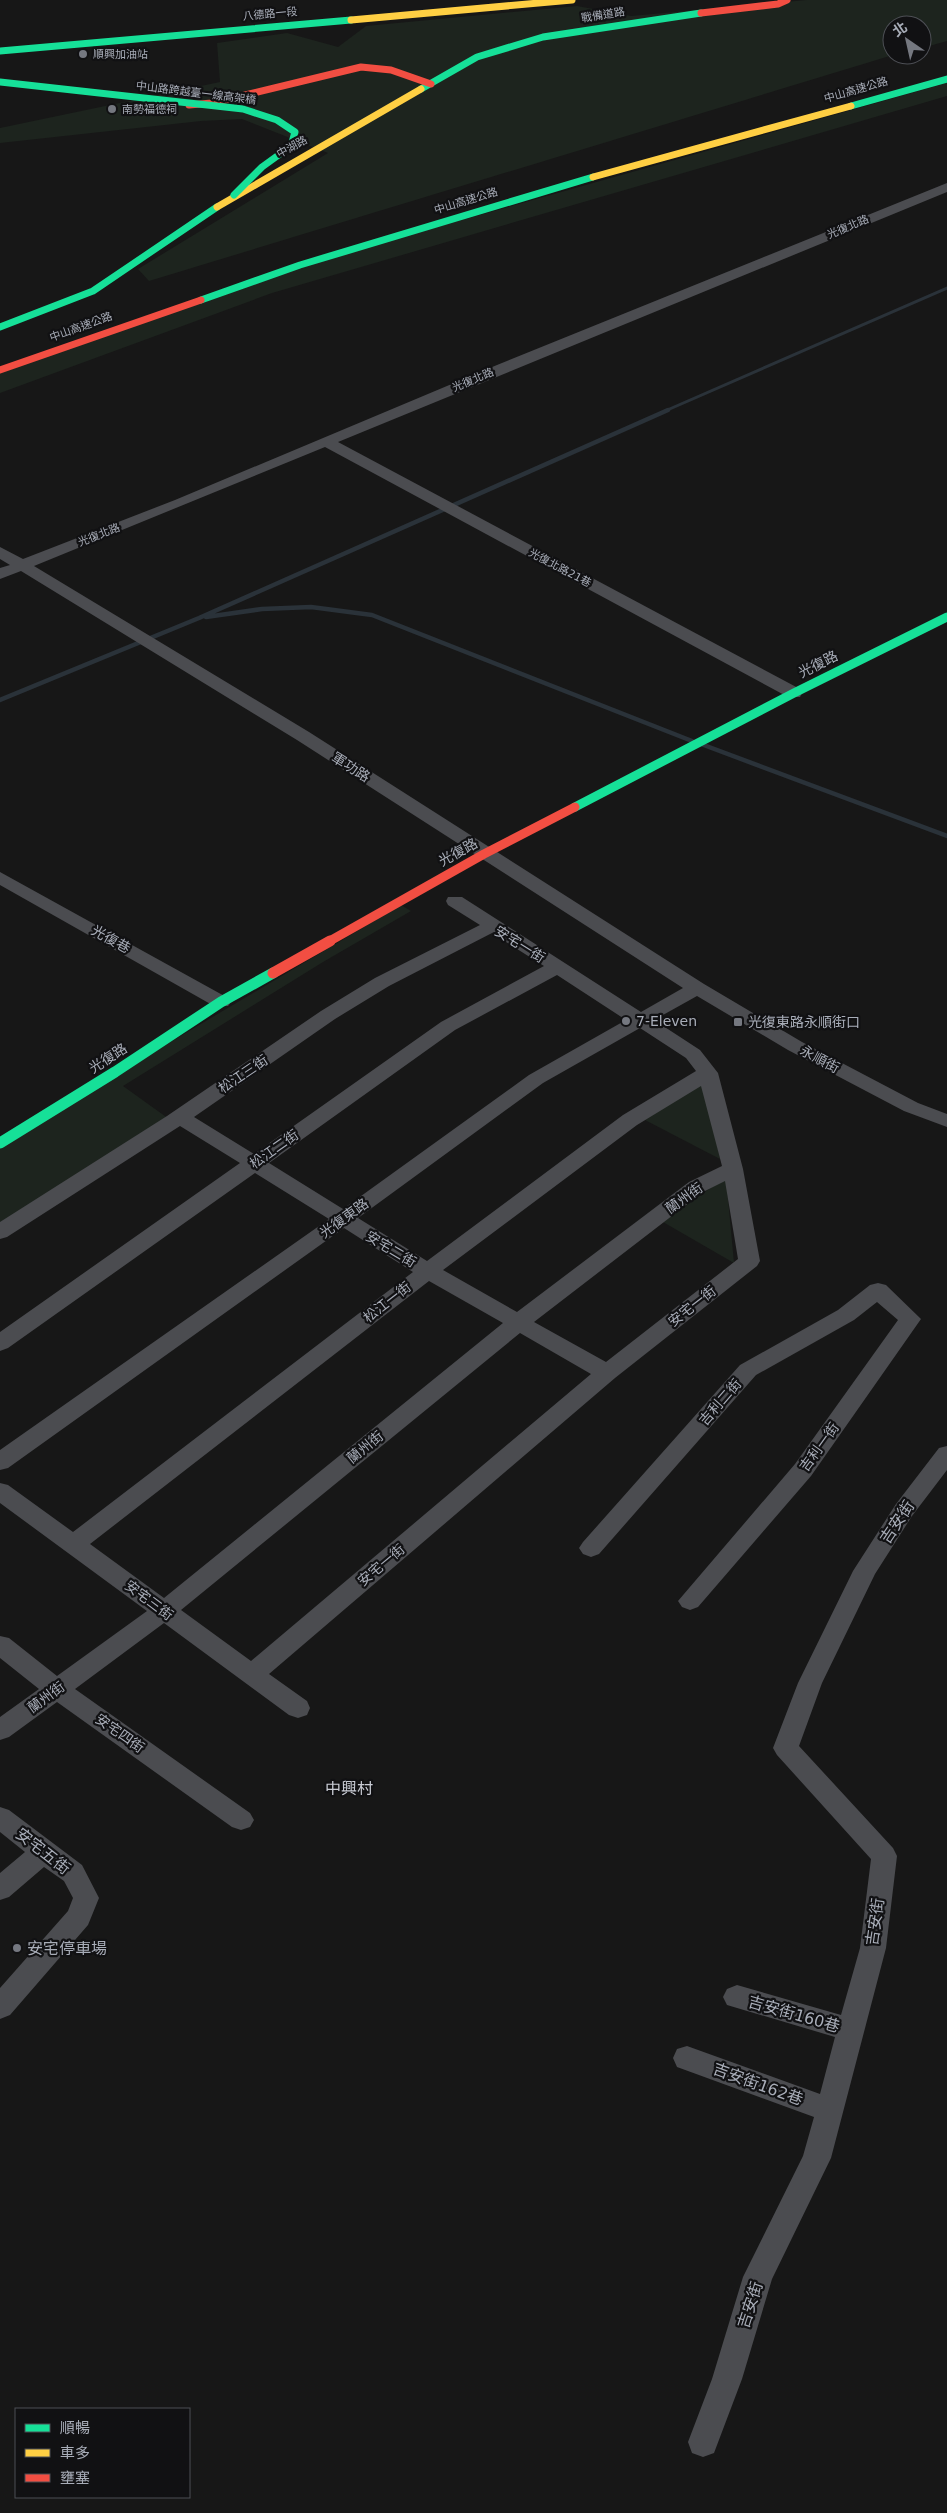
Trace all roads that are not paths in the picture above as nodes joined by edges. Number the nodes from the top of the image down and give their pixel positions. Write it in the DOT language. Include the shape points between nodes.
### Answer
graph roads {
  1 [pos="498,0"];
  2 [pos="572,0"];
  3 [pos="787,0"];
  4 [pos="0,44"];
  5 [pos="0,51"];
  6 [pos="0,76"];
  7 [pos="947,79"];
  8 [pos="0,82"];
  9 [pos="431,84"];
  10 [pos="0,88"];
  11 [pos="244,94"];
  12 [pos="947,187"];
  13 [pos="234,195"];
  14 [pos="0,327"];
  15 [pos="0,370"];
  16 [pos="326,442"];
  17 [pos="0,552"];
  18 [pos="21,566"];
  19 [pos="0,574"];
  20 [pos="947,616"];
  21 [pos="795,677"];
  22 [pos="774,687"];
  23 [pos="794,693"];
  24 [pos="473,847"];
  25 [pos="0,876"];
  26 [pos="454,901"];
  27 [pos="492,926"];
  28 [pos="557,967"];
  29 [pos="698,988"];
  30 [pos="209,995"];
  31 [pos="640,1020"];
  32 [pos="708,1073"];
  33 [pos="180,1117"];
  34 [pos="947,1122"];
  35 [pos="0,1143"];
  36 [pos="253,1163"];
  37 [pos="732,1169"];
  38 [pos="343,1219"];
  39 [pos="0,1232"];
  40 [pos="428,1271"];
  41 [pos="878,1290"];
  42 [pos="520,1321"];
  43 [pos="0,1344"];
  44 [pos="607,1373"];
  45 [pos="947,1454"];
  46 [pos="0,1462"];
  47 [pos="0,1491"];
  48 [pos="75,1543"];
  49 [pos="591,1548"];
  50 [pos="690,1601"];
  51 [pos="164,1611"];
  52 [pos="0,1645"];
  53 [pos="252,1674"];
  54 [pos="57,1689"];
  55 [pos="298,1708"];
  56 [pos="0,1730"];
  57 [pos="0,1817"];
  58 [pos="242,1820"];
  59 [pos="43,1852"];
  60 [pos="0,1889"];
  61 [pos="737,1997"];
  62 [pos="0,2007"];
  63 [pos="851,2030"];
  64 [pos="687,2058"];
  65 [pos="830,2110"];
  66 [pos="703,2442"];
  1 -- 4 [label="main road, 八德路一段"];
  2 -- 5 [label="main road, 八德路一段"];
  3 -- 9 [label="main road, 戰備道路" via="778,4 673,16 535,39 477,57"];
  6 -- 11 [label="main road" via="179,98"];
  7 -- 15 [label="main road, 中山高速公路" via="522,196 300,265"];
  8 -- 13 [label="main road, 中山路跨越臺一線高架橋, bridge" via="243,109 284,122 295,132 291,146"];
  9 -- 11 [label="main road" via="391,70 361,67"];
  9 -- 13 [label="main road, 中湖路"];
  10 -- 11 [label="main road" via="178,107"];
  12 -- 16 [label="street, 光復北路"];
  13 -- 14 [label="main road, 中湖路" via="92,291"];
  16 -- 18 [label="street, 光復北路"];
  16 -- 22 [label="street, 光復北路21巷"];
  17 -- 18 [label="street, 軍功路"];
  18 -- 19 [label="street, 光復北路"];
  18 -- 24 [label="street, 軍功路" via="162,649"];
  20 -- 23 [label="main road, 光復路"];
  21 -- 22 [label="main road, 光復路"];
  22 -- 23 [label="street, 光復北路21巷"];
  23 -- 24 [label="main road, 光復路" via="688,748"];
  24 -- 29 [label="street, 軍功路"];
  24 -- 30 [label="main road, 光復路"];
  25 -- 30 [label="street, 光復巷"];
  26 -- 27 [label="street, 安宅一街"];
  27 -- 28 [label="street, 安宅一街"];
  27 -- 33 [label="street, 松江三街" via="382,982"];
  28 -- 31 [label="street, 安宅一街"];
  28 -- 36 [label="street, 松江二街" via="448,1026"];
  29 -- 31 [label="street, 光復東路"];
  29 -- 34 [label="street, 永順街" via="795,1046 911,1107"];
  30 -- 35 [label="main road, 光復路"];
  31 -- 32 [label="street, 安宅一街" via="692,1054"];
  31 -- 38 [label="street, 光復東路" via="536,1078"];
  32 -- 37 [label="street, 安宅一街"];
  32 -- 40 [label="street, 松江一街" via="630,1120"];
  33 -- 36 [label="street, 安宅二街"];
  33 -- 39 [label="street, 松江三街"];
  36 -- 38 [label="street, 安宅二街"];
  36 -- 43 [label="street, 松江二街"];
  37 -- 42 [label="street, 蘭州街" via="696,1187"];
  37 -- 44 [label="street, 安宅一街" via="749,1261"];
  38 -- 40 [label="street, 安宅二街"];
  38 -- 46 [label="street, 光復東路"];
  40 -- 42 [label="street, 安宅二街"];
  40 -- 48 [label="street, 松江一街"];
  41 -- 49 [label="street, 吉利二街" via="846,1315 748,1370"];
  41 -- 50 [label="street, 吉利一街" via="910,1319 803,1470"];
  42 -- 44 [label="street, 安宅二街"];
  42 -- 51 [label="street, 蘭州街"];
  44 -- 53 [label="street, 安宅一街"];
  45 -- 63 [label="street, 吉安街" via="904,1510 865,1571 810,1683 786,1748 884,1856 872,1948"];
  47 -- 48 [label="street, 安宅三街"];
  48 -- 51 [label="street, 安宅三街"];
  51 -- 53 [label="street, 安宅三街"];
  51 -- 54 [label="street, 蘭州街"];
  52 -- 54 [label="street, 安宅四街"];
  53 -- 55 [label="street, 安宅三街"];
  54 -- 56 [label="street, 蘭州街"];
  54 -- 58 [label="street, 安宅四街"];
  57 -- 59 [label="street, 安宅五街"];
  59 -- 60 [label="street"];
  59 -- 62 [label="street, 安宅五街" via="73,1873 86,1898 79,1917"];
  61 -- 63 [label="street, 吉安街160巷"];
  63 -- 65 [label="street, 吉安街"];
  64 -- 65 [label="street, 吉安街162巷"];
  65 -- 66 [label="street, 吉安街" via="818,2158 758,2278 727,2379"];
}
